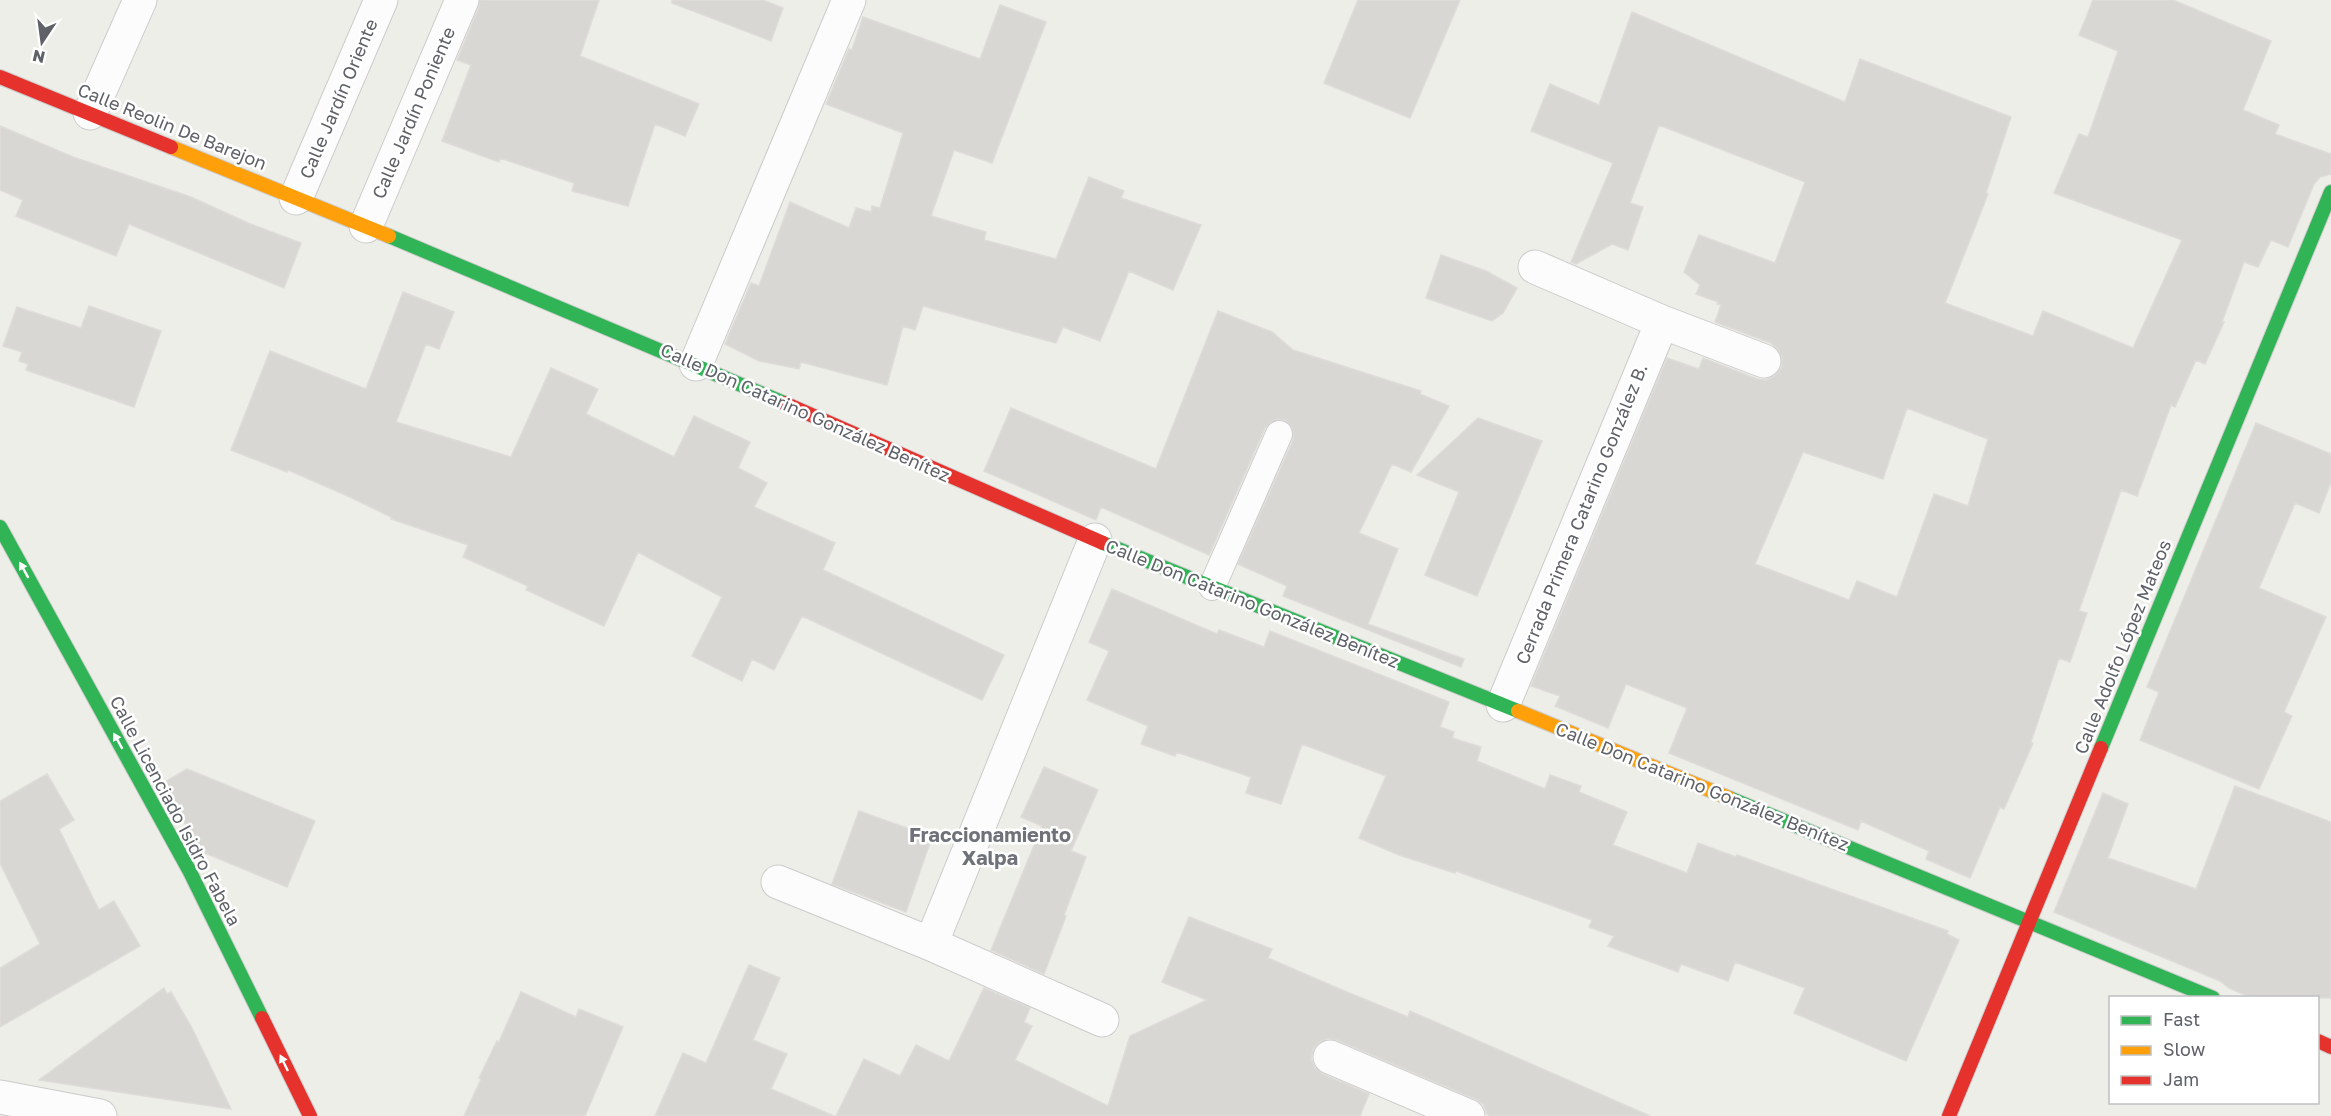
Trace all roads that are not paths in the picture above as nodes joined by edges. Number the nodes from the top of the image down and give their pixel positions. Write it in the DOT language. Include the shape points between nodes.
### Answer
graph roads {
  1 [pos="140,0"];
  2 [pos="381,0"];
  3 [pos="462,0"];
  4 [pos="849,0"];
  5 [pos="0,77"];
  6 [pos="90,113"];
  7 [pos="2331,192"];
  8 [pos="296,198"];
  9 [pos="366,226"];
  10 [pos="1535,267"];
  11 [pos="1662,322"];
  12 [pos="1764,362"];
  13 [pos="696,364"];
  14 [pos="1279,434"];
  15 [pos="0,527"];
  16 [pos="1095,540"];
  17 [pos="1212,587"];
  18 [pos="1503,705"];
  19 [pos="778,882"];
  20 [pos="2030,921"];
  21 [pos="931,944"];
  22 [pos="2208,996"];
  23 [pos="1102,1020"];
  24 [pos="1330,1057"];
  25 [pos="0,1097"];
  26 [pos="100,1116"];
  27 [pos="310,1116"];
  28 [pos="1468,1116"];
  29 [pos="1949,1116"];
  1 -- 6 [label="street"];
  2 -- 8 [label="street, Calle Jardín Oriente"];
  3 -- 9 [label="street, Calle Jardín Poniente"];
  4 -- 13 [label="street"];
  5 -- 6 [label="main road, Calle Reolin De Barejon"];
  6 -- 8 [label="main road, Calle Reolin De Barejon"];
  7 -- 20 [label="main road, Calle Adolfo López Mateos"];
  8 -- 9 [label="main road, Calle Don Catarino González Benítez"];
  9 -- 13 [label="main road, Calle Don Catarino González Benítez"];
  10 -- 11 [label="street"];
  11 -- 12 [label="street"];
  11 -- 18 [label="street, Cerrada Primera Catarino González B."];
  13 -- 16 [label="main road, Calle Don Catarino González Benítez"];
  14 -- 17 [label="lane"];
  27 -- 15 [label="main road, Calle Licenciado Isidro Fabela, one-way" via="189,870"];
  16 -- 17 [label="main road, Calle Don Catarino González Benítez"];
  16 -- 21 [label="street"];
  17 -- 18 [label="main road, Calle Don Catarino González Benítez"];
  18 -- 20 [label="main road, Calle Don Catarino González Benítez"];
  19 -- 21 [label="street"];
  20 -- 22 [label="main road, Calle Don Catarino González Benítez"];
  20 -- 29 [label="main road, Calle Adolfo López Mateos"];
  21 -- 23 [label="street"];
  24 -- 28 [label="street"];
  25 -- 26 [label="street"];
}
